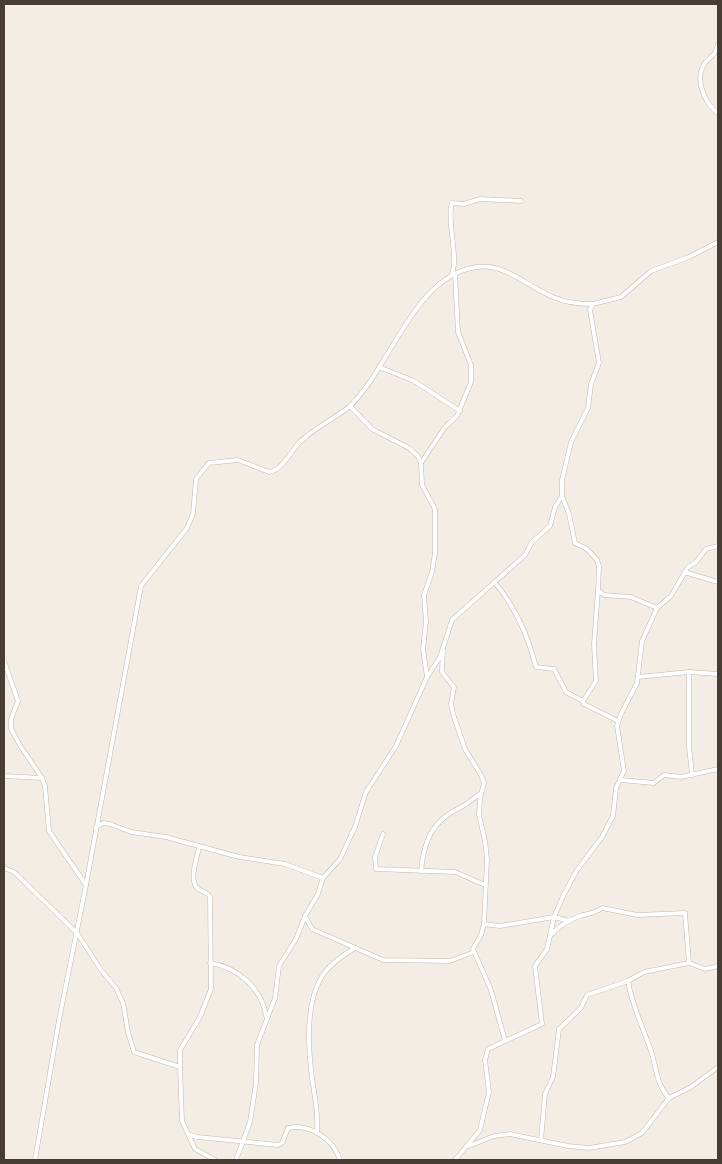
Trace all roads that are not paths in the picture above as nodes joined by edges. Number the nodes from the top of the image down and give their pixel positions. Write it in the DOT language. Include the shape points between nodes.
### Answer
graph roads {
  1 [pos="718,44"];
  2 [pos="718,113"];
  3 [pos="521,201"];
  4 [pos="718,242"];
  5 [pos="455,273"];
  6 [pos="450,276"];
  7 [pos="594,304"];
  8 [pos="378,367"];
  9 [pos="350,406"];
  10 [pos="460,411"];
  11 [pos="421,463"];
  12 [pos="562,496"];
  13 [pos="718,546"];
  14 [pos="684,572"];
  15 [pos="718,582"];
  16 [pos="495,583"];
  17 [pos="598,590"];
  18 [pos="657,608"];
  19 [pos="443,648"];
  20 [pos="4,661"];
  21 [pos="689,672"];
  22 [pos="718,674"];
  23 [pos="427,677"];
  24 [pos="638,677"];
  25 [pos="583,701"];
  26 [pos="618,721"];
  27 [pos="718,769"];
  28 [pos="692,775"];
  29 [pos="4,776"];
  30 [pos="42,778"];
  31 [pos="621,780"];
  32 [pos="480,794"];
  33 [pos="96,827"];
  34 [pos="383,834"];
  35 [pos="199,848"];
  36 [pos="4,868"];
  37 [pos="421,871"];
  38 [pos="323,878"];
  39 [pos="86,885"];
  40 [pos="485,885"];
  41 [pos="305,916"];
  42 [pos="554,917"];
  43 [pos="569,921"];
  44 [pos="484,924"];
  45 [pos="77,933"];
  46 [pos="549,937"];
  47 [pos="355,948"];
  48 [pos="474,952"];
  49 [pos="210,963"];
  50 [pos="689,963"];
  51 [pos="718,966"];
  52 [pos="628,981"];
  53 [pos="267,1016"];
  54 [pos="505,1041"];
  55 [pos="180,1067"];
  56 [pos="718,1067"];
  57 [pos="669,1098"];
  58 [pos="189,1133"];
  59 [pos="317,1133"];
  60 [pos="541,1140"];
  61 [pos="244,1142"];
  62 [pos="467,1147"];
  63 [pos="36,1160"];
  64 [pos="215,1160"];
  65 [pos="236,1160"];
  66 [pos="340,1160"];
  67 [pos="455,1160"];
  1 -- 2 [label="street" via="714,56 701,72 706,100"];
  3 -- 6 [label="street" via="480,198 464,204 452,203 455,266"];
  4 -- 7 [label="street" via="651,271 621,297"];
  5 -- 6 [label="street"];
  5 -- 7 [label="street" via="478,266 492,268 512,274 559,300"];
  5 -- 10 [label="street" via="458,332 472,373"];
  6 -- 8 [label="street" via="418,308"];
  7 -- 12 [label="street" via="590,313 599,363 591,384 588,408 571,442 562,480"];
  8 -- 9 [label="street"];
  8 -- 10 [label="street" via="414,381"];
  9 -- 11 [label="street" via="372,429 416,453"];
  9 -- 33 [label="street" via="301,441 273,471 228,460 209,463 199,474 195,483 193,514 187,528 140,589"];
  10 -- 11 [label="street"];
  11 -- 23 [label="street" via="422,485 436,516 434,564 424,595 423,649"];
  12 -- 16 [label="street" via="548,529"];
  12 -- 17 [label="street" via="574,543 590,551 599,564"];
  13 -- 14 [label="street" via="706,549"];
  14 -- 15 [label="street"];
  14 -- 18 [label="street" via="671,596"];
  16 -- 19 [label="street" via="456,615"];
  16 -- 25 [label="street" via="512,603 532,648 536,667 554,669 566,692"];
  17 -- 18 [label="street" via="604,595 631,598"];
  17 -- 25 [label="street" via="594,644 596,681"];
  18 -- 24 [label="street" via="642,641"];
  19 -- 23 [label="street"];
  19 -- 32 [label="street" via="442,672 454,687 451,699 453,714 467,754 484,781"];
  20 -- 30 [label="street" via="18,701 12,729 20,747"];
  21 -- 22 [label="street"];
  21 -- 24 [label="street"];
  21 -- 28 [label="street"];
  23 -- 38 [label="street" via="396,746 366,792 355,827 340,858"];
  24 -- 26 [label="street"];
  25 -- 26 [label="street"];
  26 -- 31 [label="street" via="623,766"];
  27 -- 28 [label="street"];
  28 -- 31 [label="street" via="667,775 654,783"];
  29 -- 30 [label="street"];
  30 -- 39 [label="street" via="50,831"];
  31 -- 42 [label="street" via="615,793 613,816 577,870"];
  32 -- 37 [label="street" via="449,812 434,827"];
  32 -- 40 [label="street"];
  33 -- 35 [label="street" via="110,824"];
  33 -- 39 [label="street"];
  34 -- 37 [label="street" via="375,856 376,869"];
  35 -- 38 [label="street" via="285,864"];
  35 -- 49 [label="street" via="194,884 210,897"];
  36 -- 45 [label="street" via="14,872"];
  37 -- 40 [label="street" via="455,872"];
  38 -- 41 [label="street"];
  39 -- 45 [label="street"];
  40 -- 44 [label="street"];
  41 -- 47 [label="street" via="312,930"];
  41 -- 53 [label="street" via="296,939 279,966 275,998"];
  42 -- 43 [label="street"];
  42 -- 44 [label="street" via="500,926"];
  42 -- 46 [label="street"];
  43 -- 46 [label="street"];
  43 -- 50 [label="street" via="604,908 637,915 685,913"];
  44 -- 48 [label="street" via="482,935 473,947"];
  45 -- 55 [label="street" via="121,998 134,1052"];
  45 -- 63 [label="street"];
  46 -- 54 [label="street" via="547,949 534,970 542,1024"];
  47 -- 48 [label="street" via="379,959 412,962 450,961"];
  47 -- 59 [label="street" via="335,961 322,976 314,999 310,1058 318,1110"];
  48 -- 54 [label="street" via="491,990"];
  49 -- 53 [label="street" via="228,968 250,983 261,997"];
  49 -- 55 [label="street" via="209,995 180,1050"];
  50 -- 51 [label="street" via="705,969"];
  50 -- 52 [label="street" via="644,972"];
  52 -- 57 [label="street" via="632,1004 651,1049 660,1086"];
  52 -- 60 [label="street" via="587,995 581,1008 561,1026 553,1077 545,1094"];
  53 -- 61 [label="street" via="257,1045 256,1083"];
  54 -- 62 [label="street" via="488,1049 487,1104 480,1130"];
  55 -- 58 [label="street" via="182,1117"];
  56 -- 57 [label="street"];
  57 -- 60 [label="street" via="642,1133 625,1142 597,1148"];
  58 -- 61 [label="street" via="196,1137"];
  58 -- 64 [label="street" via="196,1151"];
  59 -- 61 [label="street" via="293,1127 285,1131 281,1145"];
  59 -- 66 [label="street" via="332,1144"];
  60 -- 62 [label="street" via="501,1135"];
  61 -- 65 [label="street"];
  62 -- 67 [label="street"];
}
